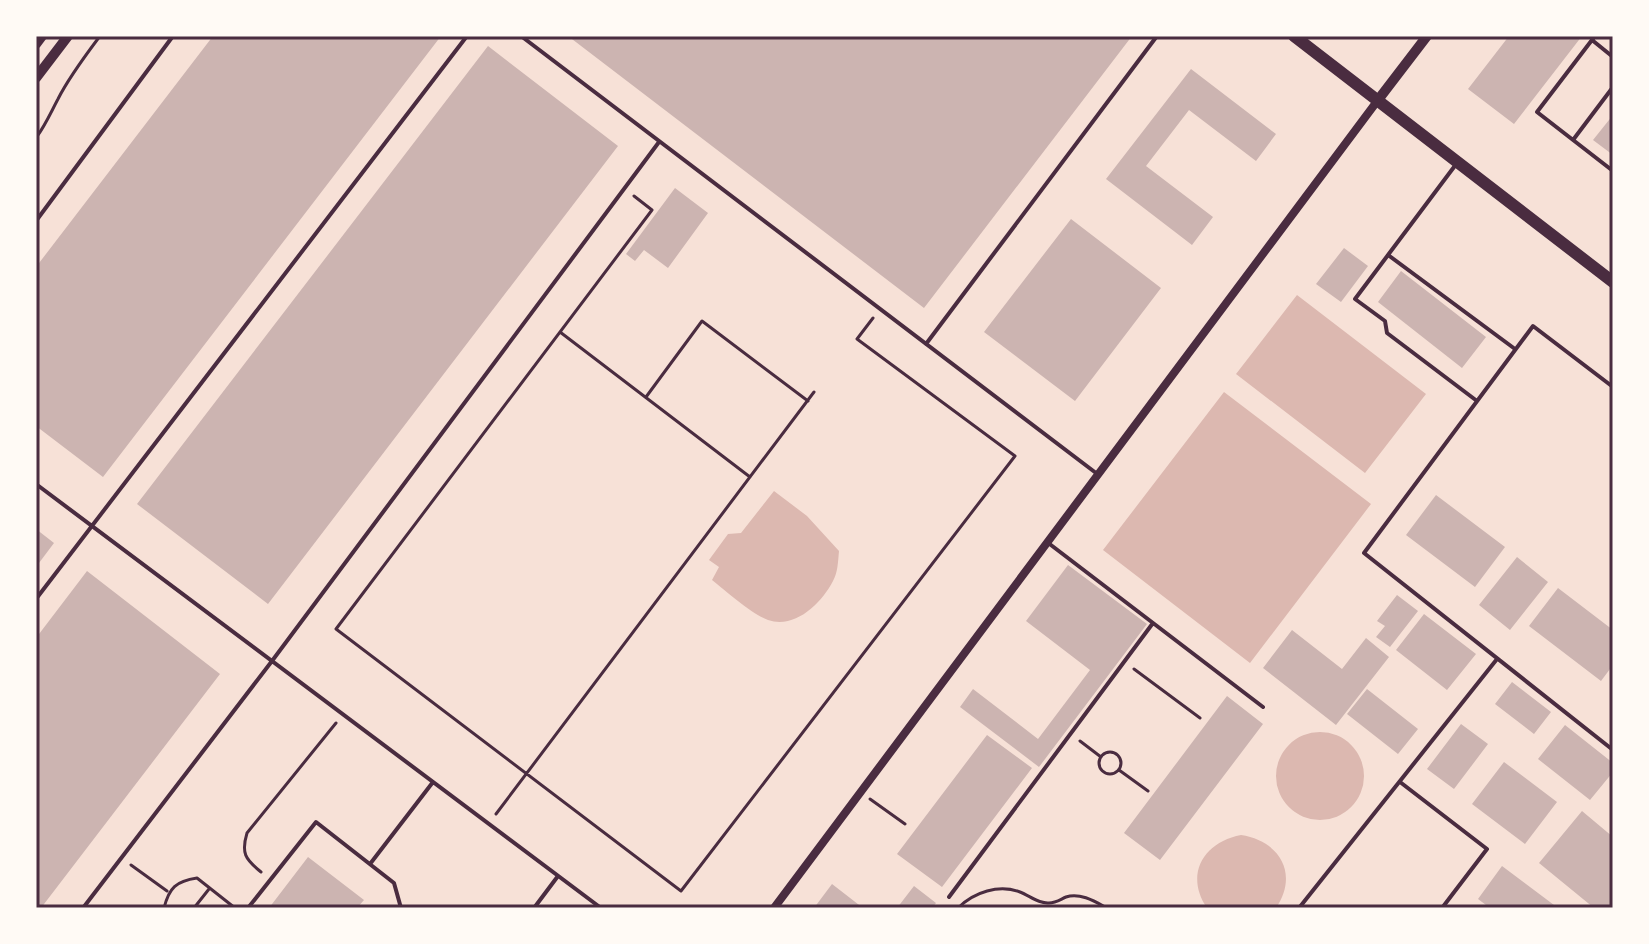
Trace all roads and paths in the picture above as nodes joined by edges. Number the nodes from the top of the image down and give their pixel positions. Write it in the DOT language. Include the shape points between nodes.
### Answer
graph roads {
  1 [pos="42,36"];
  2 [pos="68,36"];
  3 [pos="100,36"];
  4 [pos="173,36"];
  5 [pos="467,36"];
  6 [pos="521,36"];
  7 [pos="1157,36"];
  8 [pos="1294,36"];
  9 [pos="1427,36"];
  10 [pos="1593,38"];
  11 [pos="36,44"];
  12 [pos="1613,57"];
  13 [pos="36,78"];
  14 [pos="1613,87"];
  15 [pos="1378,100"];
  16 [pos="36,138"];
  17 [pos="1573,140"];
  18 [pos="659,142"];
  19 [pos="1458,162"];
  20 [pos="1613,171"];
  21 [pos="624,188"];
  22 [pos="36,221"];
  23 [pos="1388,255"];
  24 [pos="1613,282"];
  25 [pos="880,309"];
  26 [pos="560,332"];
  27 [pos="926,344"];
  28 [pos="1515,349"];
  29 [pos="1613,387"];
  30 [pos="814,392"];
  31 [pos="646,397"];
  32 [pos="808,401"];
  33 [pos="1477,401"];
  34 [pos="1098,475"];
  35 [pos="750,477"];
  36 [pos="36,484"];
  37 [pos="92,526"];
  38 [pos="1047,542"];
  39 [pos="36,599"];
  40 [pos="1153,623"];
  41 [pos="1497,659"];
  42 [pos="272,661"];
  43 [pos="1124,662"];
  44 [pos="1263,707"];
  45 [pos="343,714"];
  46 [pos="1200,718"];
  47 [pos="1070,734"];
  48 [pos="1613,750"];
  49 [pos="1101,757"];
  50 [pos="1119,770"];
  51 [pos="526,774"];
  52 [pos="433,782"];
  53 [pos="1400,782"];
  54 [pos="1148,791"];
  55 [pos="861,792"];
  56 [pos="489,824"];
  57 [pos="905,824"];
  58 [pos="122,858"];
  59 [pos="370,864"];
  60 [pos="558,876"];
  61 [pos="270,880"];
  62 [pos="209,888"];
  63 [pos="168,892"];
  64 [pos="949,897"];
  65 [pos="83,908"];
  66 [pos="164,908"];
  67 [pos="194,908"];
  68 [pos="235,908"];
  69 [pos="248,908"];
  70 [pos="401,908"];
  71 [pos="534,908"];
  72 [pos="601,908"];
  73 [pos="774,908"];
  74 [pos="958,908"];
  75 [pos="1107,908"];
  76 [pos="1299,908"];
  77 [pos="1442,908"];
  1 -- 11 [label="street"];
  2 -- 13 [label="street"];
  3 -- 16 [label="path"];
  4 -- 22 [label="lane"];
  5 -- 37 [label="lane"];
  6 -- 18 [label="lane"];
  7 -- 27 [label="lane"];
  8 -- 15 [label="main road"];
  9 -- 15 [label="street"];
  10 -- 12 [label="lane"];
  10 -- 17 [label="lane" via="1537,112"];
  14 -- 17 [label="lane"];
  15 -- 19 [label="main road"];
  15 -- 34 [label="street"];
  17 -- 20 [label="lane"];
  18 -- 21 [label="lane"];
  18 -- 25 [label="lane"];
  19 -- 23 [label="lane"];
  19 -- 24 [label="main road"];
  21 -- 26 [label="path" via="652,210"];
  21 -- 42 [label="lane"];
  23 -- 28 [label="lane"];
  23 -- 33 [label="lane" via="1355,299 1385,321 1387,333"];
  25 -- 27 [label="lane"];
  25 -- 51 [label="path" via="857,339 1015,456 681,891"];
  26 -- 31 [label="path"];
  26 -- 51 [label="path" via="336,629"];
  27 -- 34 [label="lane"];
  28 -- 29 [label="lane" via="1533,326"];
  28 -- 33 [label="lane"];
  30 -- 32 [label="path"];
  31 -- 32 [label="path" via="702,321"];
  31 -- 35 [label="path"];
  32 -- 35 [label="path"];
  33 -- 41 [label="lane" via="1364,553"];
  34 -- 38 [label="street"];
  35 -- 51 [label="path"];
  36 -- 37 [label="lane"];
  37 -- 39 [label="lane"];
  37 -- 42 [label="lane"];
  38 -- 40 [label="lane"];
  38 -- 55 [label="street"];
  40 -- 43 [label="lane"];
  40 -- 44 [label="lane"];
  41 -- 48 [label="lane"];
  41 -- 53 [label="lane"];
  42 -- 45 [label="lane"];
  42 -- 58 [label="lane"];
  43 -- 46 [label="path"];
  43 -- 47 [label="lane"];
  45 -- 52 [label="lane"];
  45 -- 61 [label="path" via="247,833 247,859"];
  47 -- 49 [label="path"];
  47 -- 64 [label="lane"];
  49 -- 50 [label="path" via="1105,773"];
  49 -- 50 [label="path" via="1117,754"];
  50 -- 54 [label="path"];
  51 -- 56 [label="path"];
  52 -- 56 [label="lane"];
  52 -- 59 [label="lane"];
  53 -- 76 [label="lane"];
  53 -- 77 [label="lane" via="1487,849"];
  55 -- 57 [label="path"];
  55 -- 73 [label="street"];
  56 -- 60 [label="lane"];
  58 -- 63 [label="path"];
  58 -- 65 [label="lane"];
  59 -- 61 [label="lane" via="316,822"];
  59 -- 70 [label="lane" via="394,883"];
  60 -- 71 [label="lane"];
  60 -- 72 [label="lane"];
  61 -- 69 [label="lane"];
  62 -- 63 [label="path" via="197,878"];
  62 -- 67 [label="path"];
  62 -- 68 [label="path"];
  63 -- 66 [label="path"];
  74 -- 75 [label="path" via="997,888 1049,904 1070,895 1086,897"];
}
